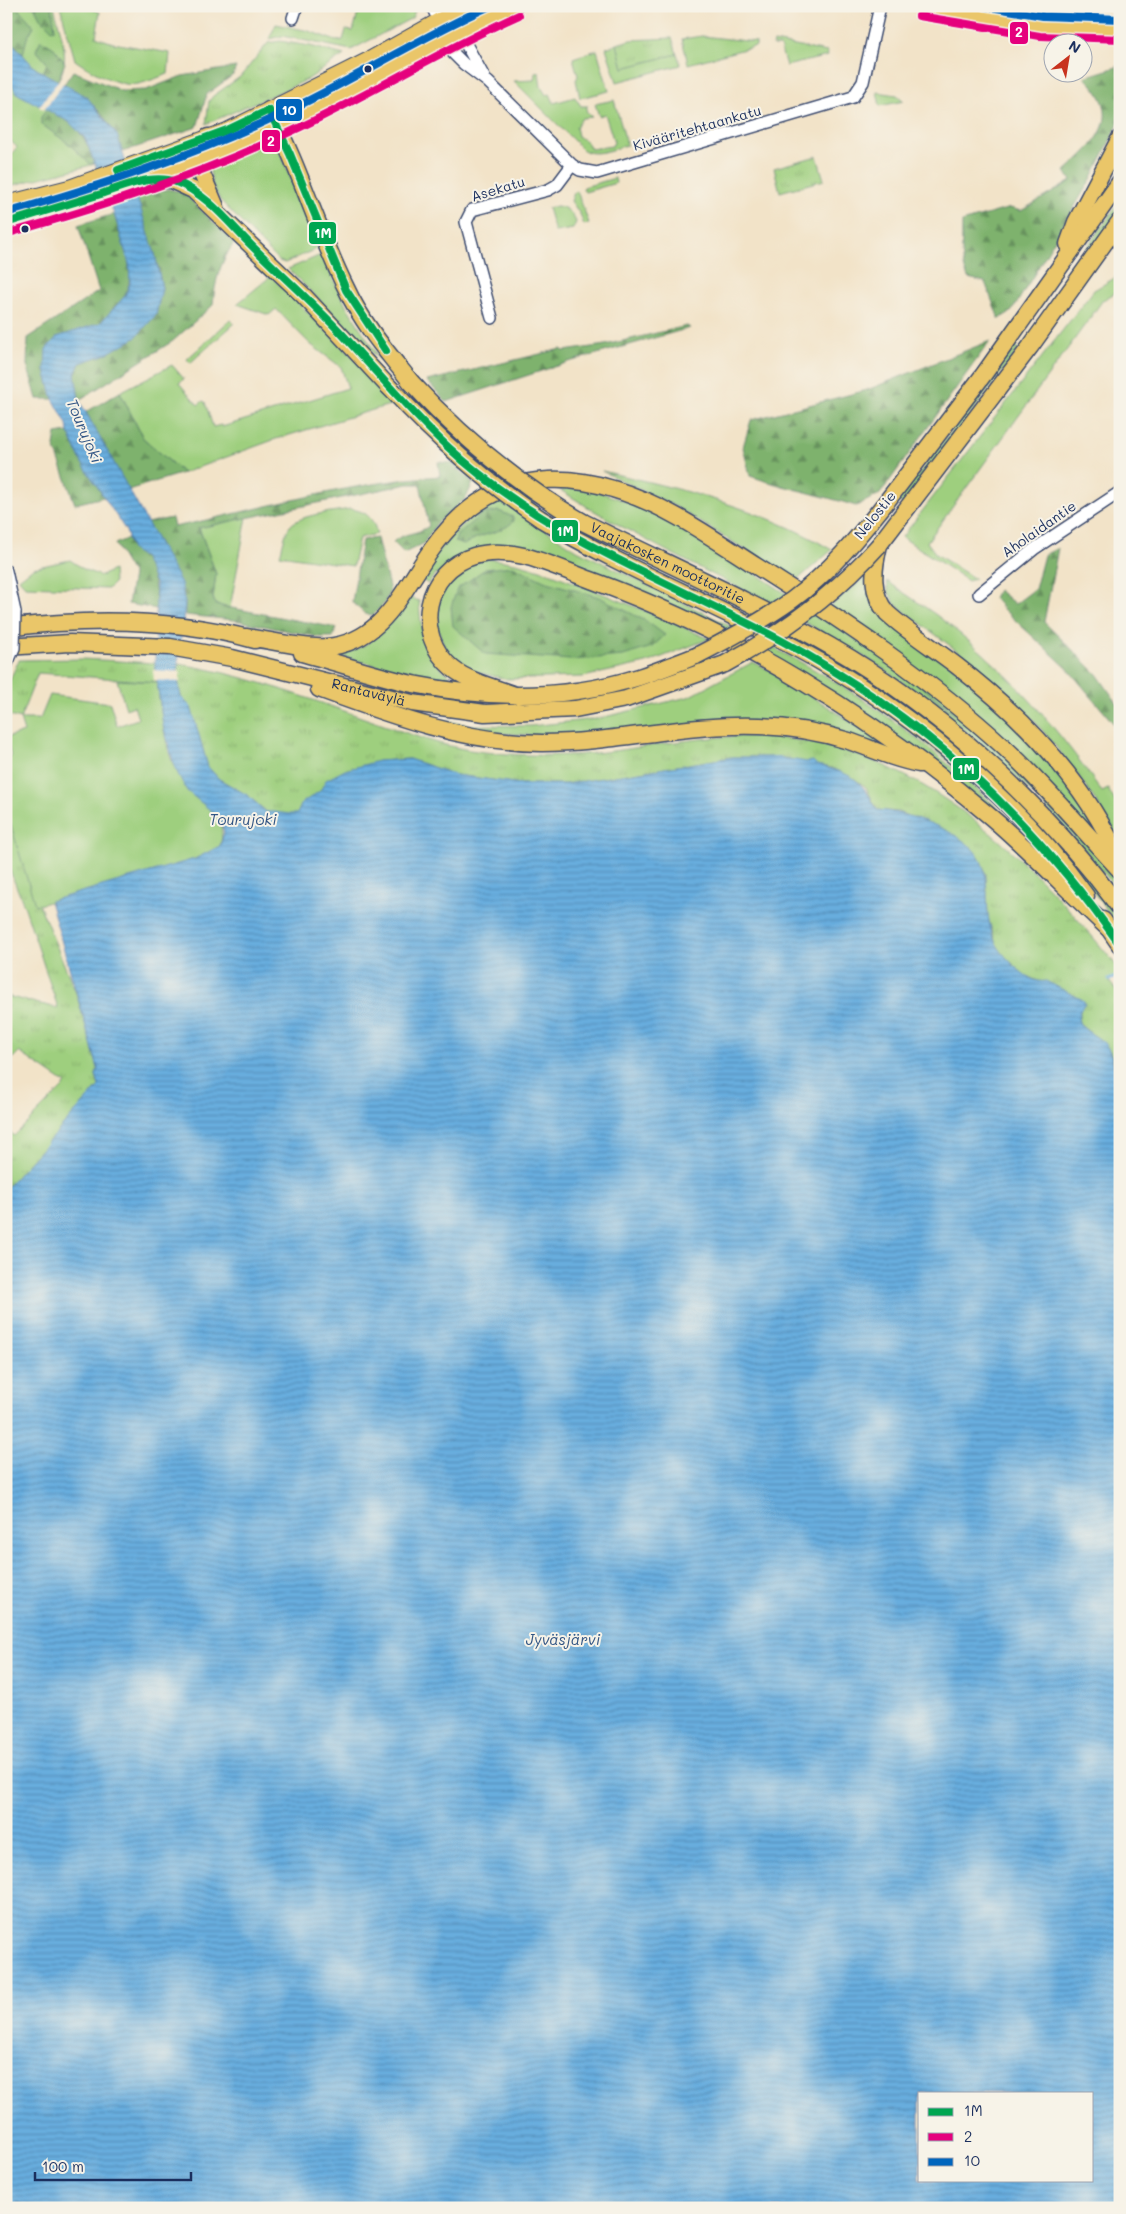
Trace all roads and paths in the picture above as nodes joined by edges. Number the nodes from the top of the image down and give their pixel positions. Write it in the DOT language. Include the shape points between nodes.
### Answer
graph roads {
  1 [pos="297,6"];
  2 [pos="515,6"];
  3 [pos="880,6"];
  4 [pos="921,6"];
  5 [pos="1057,6"];
  6 [pos="1066,6"];
  7 [pos="456,8"];
  8 [pos="435,13"];
  9 [pos="293,18"];
  10 [pos="1061,27"];
  11 [pos="461,30"];
  12 [pos="1120,30"];
  13 [pos="446,37"];
  14 [pos="486,80"];
  15 [pos="269,110"];
  16 [pos="278,127"];
  17 [pos="208,137"];
  18 [pos="1120,138"];
  19 [pos="204,159"];
  20 [pos="572,165"];
  21 [pos="169,176"];
  22 [pos="146,180"];
  23 [pos="1120,182"];
  24 [pos="6,203"];
  25 [pos="220,214"];
  26 [pos="1120,221"];
  27 [pos="6,223"];
  28 [pos="1120,242"];
  29 [pos="1064,260"];
  30 [pos="1088,268"];
  31 [pos="492,318"];
  32 [pos="1120,492"];
  33 [pos="879,545"];
  34 [pos="6,571"];
  35 [pos="979,594"];
  36 [pos="6,628"];
  37 [pos="246,637"];
  38 [pos="6,647"];
  39 [pos="232,658"];
  40 [pos="725,664"];
  41 [pos="6,666"];
  42 [pos="518,696"];
  43 [pos="925,765"];
  44 [pos="1120,860"];
  45 [pos="1120,870"];
  46 [pos="1120,908"];
  47 [pos="1108,928"];
  48 [pos="1120,945"];
  1 -- 9 [label="street"];
  2 -- 11 [label="main road"];
  3 -- 20 [label="street, Kivääritehtaankatu" via="863,82 853,97 597,173"];
  4 -- 10 [label="main road"];
  5 -- 10 [label="street"];
  6 -- 10 [label="street"];
  7 -- 8 [label="main road"];
  7 -- 11 [label="street, Kivääritehtaankatu"];
  8 -- 13 [label="street, Kivääritehtaankatu"];
  8 -- 15 [label="main road" via="369,59"];
  10 -- 12 [label="main road"];
  11 -- 13 [label="main road"];
  11 -- 14 [label="street, Kivääritehtaankatu"];
  13 -- 14 [label="street, Kivääritehtaankatu" via="464,64"];
  13 -- 16 [label="main road"];
  14 -- 20 [label="street, Kivääritehtaankatu"];
  15 -- 16 [label="highway, Vaajakosken moottoritie"];
  15 -- 17 [label="main road"];
  16 -- 19 [label="main road"];
  16 -- 46 [label="highway, Vaajakosken moottoritie, bridge" via="346,290 366,323 438,412 496,463 583,522 822,641 886,681 946,726 1007,779 1074,849"];
  17 -- 19 [label="highway"];
  17 -- 24 [label="main road" via="68,187"];
  18 -- 29 [label="highway" via="1076,222"];
  19 -- 21 [label="main road"];
  19 -- 25 [label="highway" via="202,174"];
  20 -- 31 [label="street, Asekatu" via="557,185 548,190 472,210 468,216 466,222"];
  21 -- 22 [label="highway"];
  21 -- 25 [label="highway, Vaajakosken moottoritie" via="193,190"];
  22 -- 27 [label="main road"];
  23 -- 29 [label="highway, Nelostie"];
  25 -- 47 [label="highway, Vaajakosken moottoritie, bridge" via="304,296 453,452 484,479 541,519 638,573 820,662 898,713 1005,803 1063,868"];
  26 -- 30 [label="highway, Nelostie"];
  28 -- 30 [label="highway"];
  29 -- 42 [label="highway, Nelostie, bridge" via="984,374 887,501 855,541 793,599 741,633 696,656 638,678 599,687"];
  30 -- 33 [label="highway, Nelostie"];
  32 -- 35 [label="street, Aholaidantie" via="1034,549"];
  33 -- 40 [label="highway, Nelostie, bridge" via="810,610 760,646"];
  33 -- 44 [label="highway" via="874,589 881,606 894,620 957,665 1011,712 1074,784 1111,840"];
  34 -- 41 [label="street, bridge" via="15,612 14,648"];
  36 -- 37 [label="highway, Rantaväylä" via="68,622 142,623"];
  37 -- 42 [label="highway, Rantaväylä" via="412,684"];
  37 -- 45 [label="highway" via="324,648 349,644 373,630 395,607 444,533 488,497 508,486 528,482 566,480 611,488 671,514 900,661 965,711 1007,749"];
  38 -- 39 [label="highway, Rantaväylä" via="70,643 139,644"];
  39 -- 40 [label="highway, Rantaväylä" via="412,703 485,713 575,709 626,699"];
  39 -- 43 [label="highway" via="368,707 451,732 493,740 540,743 596,741 698,728 761,726 826,735 870,748 896,760"];
  42 -- 43 [label="highway" via="463,676 451,667 432,640 428,622 432,594 449,569 470,557 516,554 668,612 781,670 879,730"];
  43 -- 47 [label="highway" via="1014,837"];
  47 -- 48 [label="highway, Vaajakosken moottoritie"];
}
